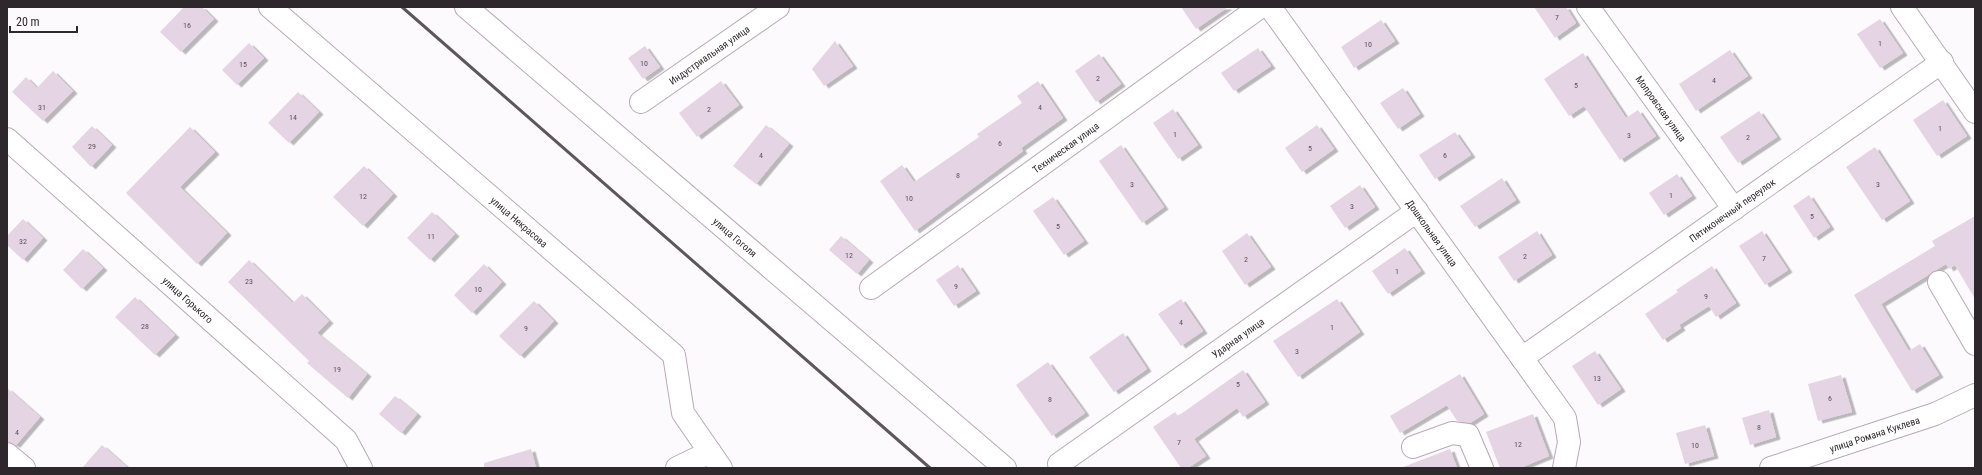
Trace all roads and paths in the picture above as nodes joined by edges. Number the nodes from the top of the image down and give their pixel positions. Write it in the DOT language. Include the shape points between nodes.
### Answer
graph roads {
  1 [pos="270,7"];
  2 [pos="466,7"];
  3 [pos="778,7"];
  4 [pos="1260,7"];
  5 [pos="1270,7"];
  6 [pos="1588,7"];
  7 [pos="1902,7"];
  8 [pos="1942,62"];
  9 [pos="641,102"];
  10 [pos="1975,112"];
  11 [pos="7,139"];
  12 [pos="1734,209"];
  13 [pos="1416,211"];
  14 [pos="1939,282"];
  15 [pos="871,288"];
  16 [pos="1975,344"];
  17 [pos="1522,358"];
  18 [pos="1975,395"];
  19 [pos="1413,447"];
  20 [pos="7,454"];
  21 [pos="716,460"];
  22 [pos="1059,464"];
  23 [pos="24,468"];
  24 [pos="361,468"];
  25 [pos="677,468"];
  26 [pos="1005,468"];
  27 [pos="1482,468"];
  28 [pos="1564,468"];
  29 [pos="1771,468"];
  1 -- 21 [label="street, улица Некрасова" via="674,355 683,413"];
  2 -- 26 [label="street, улица Гоголя"];
  3 -- 9 [label="street, Индустриальная улица"];
  4 -- 15 [label="street, Техническая улица"];
  5 -- 13 [label="street, Дошкольная улица"];
  6 -- 12 [label="street, Мопровская улица"];
  7 -- 8 [label="street"];
  8 -- 10 [label="street"];
  8 -- 12 [label="street, Пятиконечный переулок"];
  11 -- 24 [label="street, улица Горького" via="346,440"];
  12 -- 17 [label="street, Пятиконечный переулок"];
  13 -- 17 [label="street, Дошкольная улица"];
  13 -- 22 [label="street, Ударная улица"];
  14 -- 16 [label="street"];
  17 -- 28 [label="street, Дошкольная улица" via="1565,418 1569,442"];
  18 -- 29 [label="street, улица Романа Куклева" via="1935,414"];
  19 -- 27 [label="street" via="1452,433 1468,435"];
  20 -- 23 [label="street"];
  21 -- 25 [label="street"];
}
